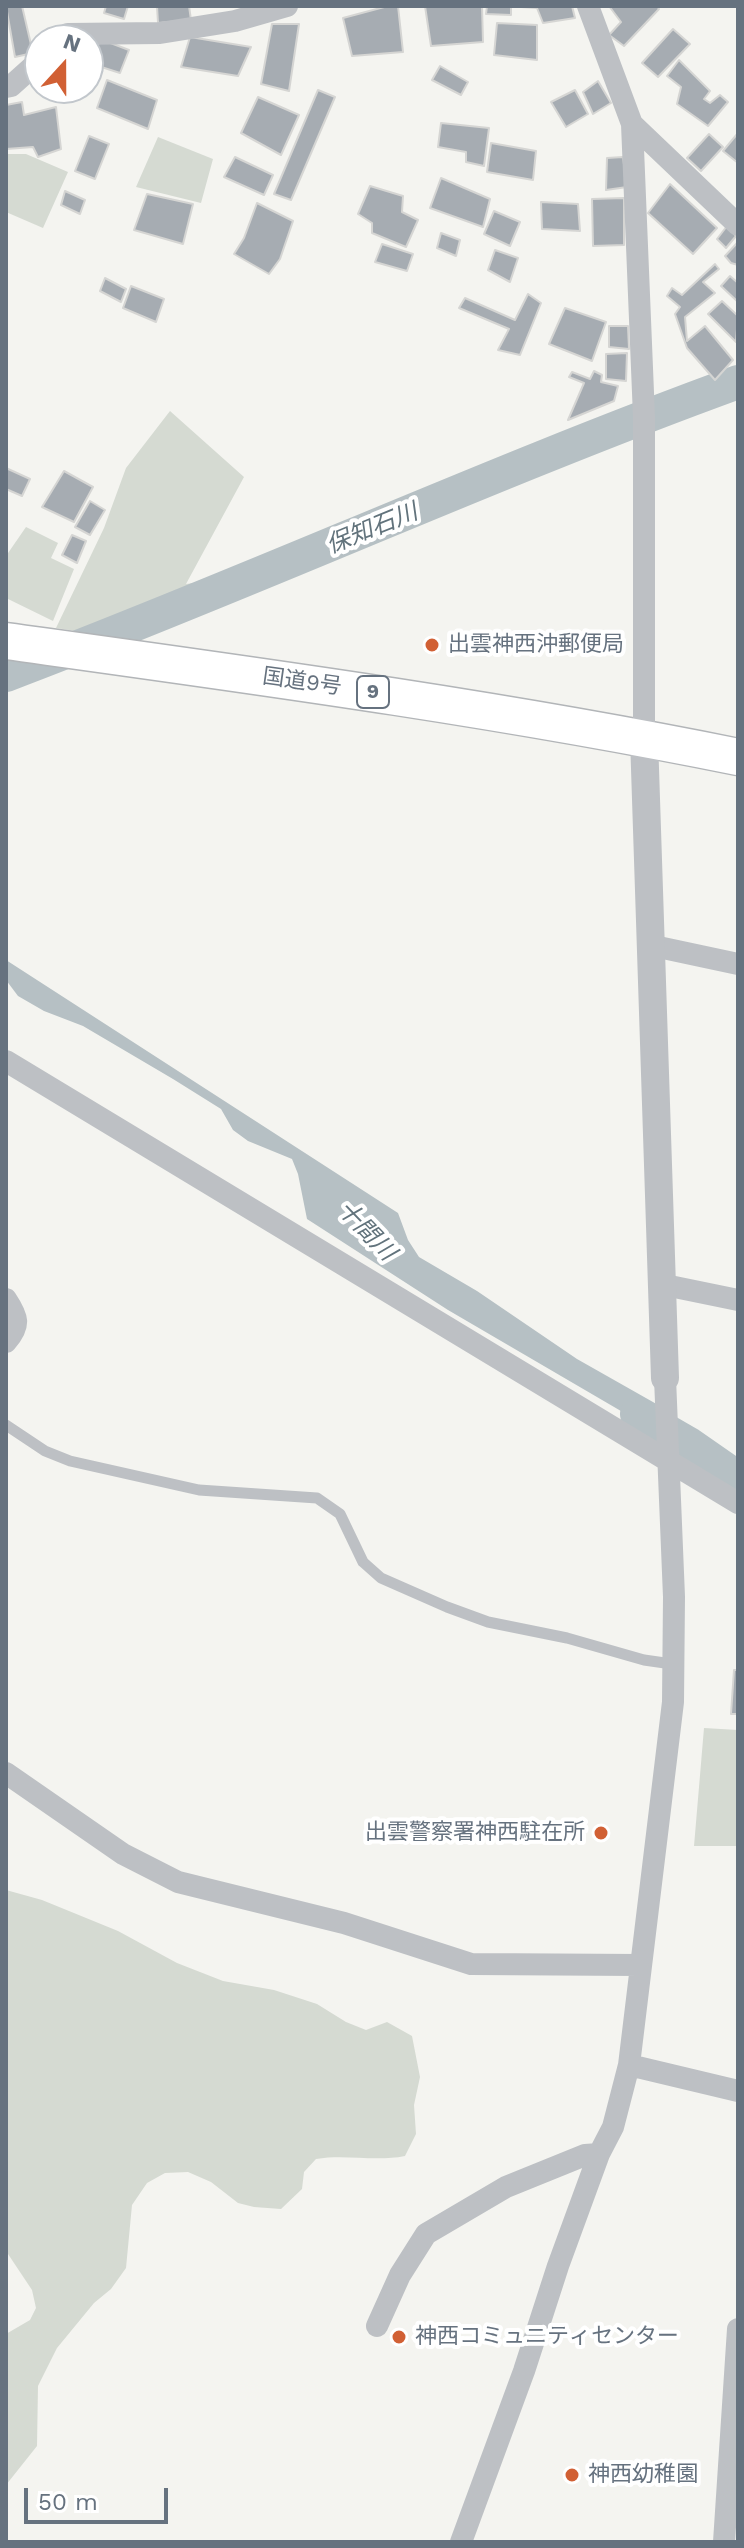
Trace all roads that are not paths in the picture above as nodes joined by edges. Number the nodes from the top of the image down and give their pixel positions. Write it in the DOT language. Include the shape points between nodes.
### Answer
graph roads {
  1 [pos="287,6"];
  2 [pos="588,6"];
  3 [pos="104,33"];
  4 [pos="24,74"];
  5 [pos="6,87"];
  6 [pos="632,124"];
  7 [pos="738,225"];
  8 [pos="6,641"];
  9 [pos="644,738"];
  10 [pos="738,757"];
  11 [pos="649,945"];
  12 [pos="738,964"];
  13 [pos="6,1061"];
  14 [pos="660,1284"];
  15 [pos="6,1299"];
  16 [pos="738,1300"];
  17 [pos="6,1342"];
  18 [pos="665,1378"];
  19 [pos="6,1425"];
  20 [pos="667,1453"];
  21 [pos="738,1503"];
  22 [pos="672,1664"];
  23 [pos="6,1773"];
  24 [pos="640,1965"];
  25 [pos="629,2065"];
  26 [pos="738,2091"];
  27 [pos="599,2154"];
  28 [pos="377,2326"];
  29 [pos="738,2329"];
  30 [pos="461,2542"];
  31 [pos="724,2542"];
  1 -- 3 [label="street" via="175,31"];
  2 -- 6 [label="street"];
  4 -- 5 [label="street"];
  6 -- 7 [label="street"];
  6 -- 9 [label="street" via="644,417"];
  8 -- 9 [label="highway, 国道9号 / 9" via="402,696"];
  9 -- 10 [label="highway, 国道9号 / 9"];
  9 -- 11 [label="street"];
  11 -- 12 [label="street"];
  11 -- 14 [label="street"];
  13 -- 20 [label="street"];
  14 -- 16 [label="street"];
  14 -- 18 [label="street"];
  15 -- 17 [label="street" via="18,1323"];
  18 -- 20 [label="street"];
  19 -- 22 [label="lane" via="70,1461 199,1490 317,1498 340,1514 363,1562 381,1578 488,1622"];
  20 -- 21 [label="street"];
  20 -- 22 [label="street"];
  22 -- 24 [label="street" via="671,1723"];
  23 -- 24 [label="street" via="123,1854 178,1882 344,1923 471,1964"];
  24 -- 25 [label="street"];
  25 -- 26 [label="street"];
  25 -- 27 [label="street" via="613,2127"];
  27 -- 28 [label="street" via="506,2187 426,2234"];
  27 -- 30 [label="street"];
  29 -- 31 [label="street"];
}
